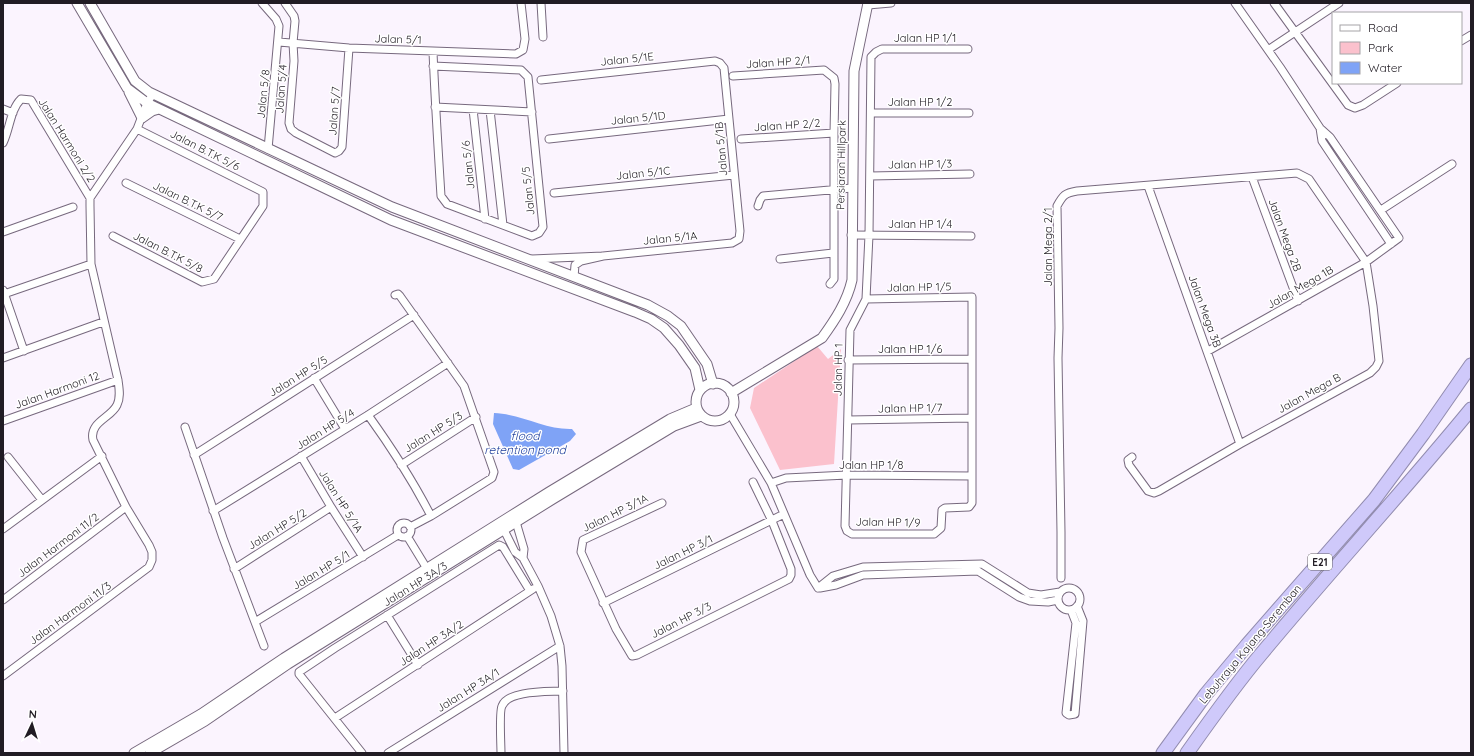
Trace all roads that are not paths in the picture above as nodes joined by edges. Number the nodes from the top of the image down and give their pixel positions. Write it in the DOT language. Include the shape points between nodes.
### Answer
graph roads {
  1 [pos="77,3"];
  2 [pos="90,3"];
  3 [pos="262,3"];
  4 [pos="284,3"];
  5 [pos="520,3"];
  6 [pos="541,3"];
  7 [pos="891,3"];
  8 [pos="1235,3"];
  9 [pos="1274,3"];
  10 [pos="1339,3"];
  11 [pos="868,4"];
  12 [pos="1296,32"];
  13 [pos="1471,35"];
  14 [pos="543,37"];
  15 [pos="1462,40"];
  16 [pos="279,42"];
  17 [pos="293,43"];
  18 [pos="349,48"];
  19 [pos="968,48"];
  20 [pos="882,49"];
  21 [pos="1268,50"];
  22 [pos="433,52"];
  23 [pos="715,61"];
  24 [pos="433,66"];
  25 [pos="733,76"];
  26 [pos="541,80"];
  27 [pos="1332,83"];
  28 [pos="1333,84"];
  29 [pos="1395,84"];
  30 [pos="127,88"];
  31 [pos="153,94"];
  32 [pos="147,103"];
  33 [pos="435,107"];
  34 [pos="3,109"];
  35 [pos="159,109"];
  36 [pos="473,109"];
  37 [pos="490,110"];
  38 [pos="13,112"];
  39 [pos="532,112"];
  40 [pos="871,113"];
  41 [pos="969,113"];
  42 [pos="142,118"];
  43 [pos="729,119"];
  44 [pos="1320,128"];
  45 [pos="137,129"];
  46 [pos="296,133"];
  47 [pos="834,133"];
  48 [pos="549,139"];
  49 [pos="741,139"];
  50 [pos="3,143"];
  51 [pos="268,149"];
  52 [pos="1452,164"];
  53 [pos="970,174"];
  54 [pos="734,175"];
  55 [pos="870,176"];
  56 [pos="1252,177"];
  57 [pos="126,183"];
  58 [pos="1148,186"];
  59 [pos="852,188"];
  60 [pos="834,191"];
  61 [pos="554,193"];
  62 [pos="90,198"];
  63 [pos="758,206"];
  64 [pos="73,207"];
  65 [pos="392,207"];
  66 [pos="1381,210"];
  67 [pos="485,219"];
  68 [pos="391,220"];
  69 [pos="503,225"];
  70 [pos="3,232"];
  71 [pos="852,235"];
  72 [pos="869,235"];
  73 [pos="113,236"];
  74 [pos="971,236"];
  75 [pos="240,239"];
  76 [pos="739,240"];
  77 [pos="1391,244"];
  78 [pos="511,253"];
  79 [pos="833,253"];
  80 [pos="603,256"];
  81 [pos="526,259"];
  82 [pos="780,259"];
  83 [pos="1366,262"];
  84 [pos="90,264"];
  85 [pos="520,269"];
  86 [pos="562,273"];
  87 [pos="574,278"];
  88 [pos="830,284"];
  89 [pos="4,292"];
  90 [pos="395,295"];
  91 [pos="866,299"];
  92 [pos="1298,301"];
  93 [pos="414,316"];
  94 [pos="103,322"];
  95 [pos="24,351"];
  96 [pos="1208,352"];
  97 [pos="3,358"];
  98 [pos="972,359"];
  99 [pos="848,360"];
  100 [pos="448,364"];
  101 [pos="1471,365"];
  102 [pos="314,378"];
  103 [pos="118,380"];
  104 [pos="713,384"];
  105 [pos="700,390"];
  106 [pos="730,391"];
  107 [pos="1471,409"];
  108 [pos="698,412"];
  109 [pos="730,414"];
  110 [pos="368,415"];
  111 [pos="476,417"];
  112 [pos="972,418"];
  113 [pos="848,420"];
  114 [pos="3,421"];
  115 [pos="185,428"];
  116 [pos="346,429"];
  117 [pos="1240,444"];
  118 [pos="194,455"];
  119 [pos="102,456"];
  120 [pos="301,456"];
  121 [pos="1132,456"];
  122 [pos="8,457"];
  123 [pos="401,464"];
  124 [pos="847,475"];
  125 [pos="972,476"];
  126 [pos="753,482"];
  127 [pos="770,483"];
  128 [pos="42,500"];
  129 [pos="662,502"];
  130 [pos="126,507"];
  131 [pos="331,508"];
  132 [pos="213,510"];
  133 [pos="784,514"];
  134 [pos="431,516"];
  135 [pos="514,519"];
  136 [pos="772,521"];
  137 [pos="502,526"];
  138 [pos="845,526"];
  139 [pos="410,527"];
  140 [pos="3,529"];
  141 [pos="398,535"];
  142 [pos="407,536"];
  143 [pos="363,557"];
  144 [pos="522,558"];
  145 [pos="919,565"];
  146 [pos="234,569"];
  147 [pos="428,572"];
  148 [pos="926,573"];
  149 [pos="1061,578"];
  150 [pos="538,586"];
  151 [pos="818,588"];
  152 [pos="530,591"];
  153 [pos="1059,596"];
  154 [pos="3,600"];
  155 [pos="603,603"];
  156 [pos="1074,608"];
  157 [pos="387,615"];
  158 [pos="255,622"];
  159 [pos="264,646"];
  160 [pos="560,646"];
  161 [pos="418,665"];
  162 [pos="3,676"];
  163 [pos="563,691"];
  164 [pos="335,718"];
  165 [pos="134,753"];
  166 [pos="150,753"];
  167 [pos="362,753"];
  168 [pos="388,753"];
  169 [pos="501,753"];
  170 [pos="564,753"];
  171 [pos="1163,753"];
  172 [pos="1187,753"];
  1 -- 30 [label="street"];
  2 -- 31 [label="street" via="135,81"];
  3 -- 16 [label="street, Jalan 5/8" via="276,19 279,26"];
  4 -- 17 [label="street, Jalan 5/4" via="294,16"];
  5 -- 22 [label="street, Jalan 5/1" via="525,39 522,50 516,54"];
  6 -- 14 [label="street"];
  7 -- 11 [label="street"];
  8 -- 21 [label="street"];
  9 -- 12 [label="street"];
  10 -- 12 [label="street"];
  11 -- 59 [label="street, Persiaran Hillpark" via="854,71"];
  12 -- 21 [label="street"];
  12 -- 27 [label="street"];
  13 -- 15 [label="street"];
  16 -- 17 [label="street, Jalan 5/1"];
  16 -- 51 [label="street, Jalan 5/8"];
  17 -- 18 [label="street, Jalan 5/1"];
  17 -- 46 [label="street, Jalan 5/4" via="289,124"];
  18 -- 22 [label="street, Jalan 5/1"];
  18 -- 46 [label="street, Jalan 5/7" via="342,147 335,152"];
  19 -- 20 [label="street, Jalan HP 1/1"];
  20 -- 40 [label="street, Jalan HP 1" via="871,57"];
  21 -- 44 [label="street"];
  22 -- 24 [label="street, Jalan 5/5"];
  23 -- 26 [label="street, Jalan 5/1E"];
  23 -- 43 [label="street, Jalan 5/1B" via="724,68"];
  24 -- 33 [label="street, Jalan 5/5"];
  24 -- 39 [label="street, Jalan 5/5" via="521,70 528,77"];
  25 -- 47 [label="street, Jalan HP 2/1" via="824,70 834,78 836,84"];
  28 -- 29 [label="street" via="1348,105 1355,108"];
  30 -- 32 [label="street"];
  30 -- 42 [label="street"];
  31 -- 32 [label="street"];
  31 -- 51 [label="street"];
  32 -- 35 [label="street"];
  32 -- 42 [label="street"];
  33 -- 36 [label="street"];
  33 -- 67 [label="street, Jalan 5/5" via="442,196 446,204"];
  34 -- 38 [label="street"];
  35 -- 42 [label="street"];
  35 -- 68 [label="street"];
  36 -- 37 [label="street"];
  36 -- 67 [label="street, Jalan 5/6"];
  37 -- 39 [label="street"];
  37 -- 69 [label="street"];
  38 -- 50 [label="street, Jalan Harmoni 2/2"];
  38 -- 62 [label="street, Jalan Harmoni 2/2" via="21,99 31,100"];
  39 -- 69 [label="street, Jalan 5/5" via="543,227 539,233 532,236"];
  40 -- 41 [label="street, Jalan HP 1/2"];
  40 -- 55 [label="street, Jalan HP 1"];
  42 -- 45 [label="street"];
  43 -- 48 [label="street, Jalan 5/1D"];
  43 -- 54 [label="street, Jalan 5/1B"];
  44 -- 66 [label="street" via="1330,137"];
  44 -- 77 [label="street" via="1322,142"];
  45 -- 62 [label="street"];
  45 -- 75 [label="street, Jalan B.T.K 5/6" via="263,192 263,206"];
  47 -- 49 [label="street, Jalan HP 2/2"];
  47 -- 60 [label="street"];
  51 -- 65 [label="street"];
  52 -- 66 [label="street"];
  53 -- 55 [label="street, Jalan HP 1/3"];
  54 -- 61 [label="street, Jalan 5/1C"];
  54 -- 76 [label="street, Jalan 5/1B"];
  55 -- 72 [label="street, Jalan HP 1"];
  56 -- 58 [label="street, Jalan Mega 2/1"];
  56 -- 83 [label="street, Jalan Mega 2/1" via="1297,173 1308,179"];
  56 -- 92 [label="street, Jalan Mega 2B"];
  57 -- 75 [label="street, Jalan B.T.K 5/7"];
  58 -- 96 [label="street, Jalan Mega 3B"];
  58 -- 149 [label="street, Jalan Mega 2/1" via="1068,193 1057,206"];
  59 -- 60 [label="street"];
  59 -- 71 [label="street, Persiaran Hillpark"];
  60 -- 63 [label="street" via="763,196"];
  60 -- 79 [label="street"];
  62 -- 84 [label="street"];
  64 -- 70 [label="street"];
  65 -- 68 [label="street"];
  65 -- 78 [label="street"];
  66 -- 77 [label="street, Jalan Mega 1B" via="1400,238"];
  67 -- 69 [label="street, Jalan 5/5"];
  68 -- 85 [label="street"];
  71 -- 72 [label="street"];
  71 -- 106 [label="street, Persiaran Hillpark" via="852,280 848,295 832,324"];
  72 -- 74 [label="street, Jalan HP 1/4"];
  72 -- 91 [label="street, Jalan HP 1"];
  73 -- 75 [label="street, Jalan B.T.K 5/8" via="202,282 214,279"];
  76 -- 80 [label="street, Jalan 5/1A" via="732,243"];
  77 -- 83 [label="street, Jalan Mega 1B"];
  78 -- 81 [label="street"];
  78 -- 85 [label="street"];
  79 -- 82 [label="street"];
  79 -- 88 [label="street" via="834,279"];
  80 -- 81 [label="street"];
  80 -- 87 [label="street" via="575,265"];
  81 -- 86 [label="street"];
  83 -- 92 [label="street, Jalan Mega 1B"];
  83 -- 117 [label="street, Jalan Mega B" via="1379,361 1376,367 1370,373"];
  84 -- 89 [label="street"];
  84 -- 94 [label="street"];
  85 -- 86 [label="street" via="530,266"];
  85 -- 105 [label="street" via="635,312 664,328 695,368"];
  86 -- 87 [label="street"];
  87 -- 104 [label="street" via="648,305 668,316 681,326 708,364"];
  89 -- 95 [label="street"];
  90 -- 93 [label="street" via="400,296"];
  91 -- 98 [label="street, Jalan HP 1/5" via="972,297"];
  91 -- 99 [label="street, Jalan HP 1" via="850,330"];
  92 -- 96 [label="street, Jalan Mega 1B"];
  93 -- 100 [label="street"];
  93 -- 102 [label="street, Jalan HP 5/5"];
  94 -- 95 [label="street"];
  94 -- 103 [label="street"];
  95 -- 97 [label="street"];
  96 -- 117 [label="street, Jalan Mega 3B"];
  98 -- 99 [label="street, Jalan HP 1/6"];
  98 -- 112 [label="street"];
  99 -- 113 [label="street, Jalan HP 1"];
  100 -- 110 [label="street, Jalan HP 5/4"];
  100 -- 111 [label="street" via="464,386"];
  101 -- 171 [label="highway, Lebuhraya Kajang-Seremban / E21" via="1374,500 1206,694"];
  102 -- 116 [label="street"];
  102 -- 118 [label="street, Jalan HP 5/5"];
  103 -- 114 [label="street, Jalan Harmoni 12"];
  103 -- 119 [label="street" via="120,394 117,407 93,429 92,434"];
  104 -- 105 [label="street"];
  104 -- 106 [label="street"];
  105 -- 108 [label="street" via="696,400"];
  106 -- 109 [label="street" via="734,404"];
  107 -- 172 [label="highway, Lebuhraya Kajang-Seremban / E21" via="1262,653"];
  108 -- 109 [label="street" via="712,421 719,421"];
  108 -- 135 [label="street"];
  109 -- 127 [label="street"];
  110 -- 116 [label="street, Jalan HP 5/4"];
  110 -- 123 [label="street"];
  111 -- 123 [label="street, Jalan HP 5/3"];
  111 -- 134 [label="street" via="494,472 492,478"];
  112 -- 113 [label="street, Jalan HP 1/7"];
  112 -- 125 [label="street"];
  113 -- 124 [label="street, Jalan HP 1"];
  115 -- 118 [label="street"];
  116 -- 120 [label="street, Jalan HP 5/4"];
  117 -- 121 [label="street, Jalan Mega B" via="1154,493 1148,490 1129,465 1128,460"];
  118 -- 132 [label="street"];
  119 -- 128 [label="street"];
  119 -- 130 [label="street"];
  120 -- 131 [label="street, Jalan HP 5/1A"];
  120 -- 132 [label="street, Jalan HP 5/4"];
  122 -- 128 [label="street"];
  123 -- 134 [label="street"];
  124 -- 125 [label="street, Jalan HP 1/8"];
  124 -- 127 [label="street, Jalan HP 1/8" via="786,478"];
  124 -- 138 [label="street, Jalan HP 1"];
  125 -- 138 [label="street, Jalan HP 1/9" via="972,503 968,507 942,510 941,528 934,534 852,534"];
  126 -- 136 [label="street"];
  127 -- 133 [label="street"];
  128 -- 140 [label="street"];
  129 -- 155 [label="street, Jalan HP 3/1A" via="583,540 581,552"];
  130 -- 154 [label="street, Jalan Harmoni 11/2"];
  130 -- 162 [label="street, Jalan Harmoni 11/3" via="152,552 149,567"];
  131 -- 143 [label="street, Jalan HP 5/1A"];
  131 -- 146 [label="street, Jalan HP 5/2"];
  132 -- 146 [label="street"];
  133 -- 136 [label="street, Jalan HP 3/1"];
  133 -- 151 [label="street" via="810,576"];
  134 -- 139 [label="street"];
  135 -- 137 [label="street"];
  135 -- 144 [label="street" via="524,549"];
  136 -- 155 [label="street, Jalan HP 3/1"];
  136 -- 155 [label="street, Jalan HP 3/3" via="791,569 789,579 637,655 632,656 629,652"];
  137 -- 144 [label="street" via="515,552"];
  137 -- 147 [label="street"];
  139 -- 141 [label="street" via="406,523 399,524 396,530"];
  139 -- 142 [label="street"];
  141 -- 142 [label="street"];
  141 -- 143 [label="street, Jalan HP 5/1"];
  142 -- 147 [label="street"];
  143 -- 158 [label="street, Jalan HP 5/1"];
  144 -- 150 [label="street"];
  145 -- 148 [label="street" via="925,567"];
  145 -- 151 [label="street" via="863,567 833,576"];
  145 -- 153 [label="street" via="982,564 1028,593"];
  146 -- 158 [label="street"];
  147 -- 165 [label="street" via="284,658 201,714"];
  147 -- 166 [label="street" via="205,720"];
  148 -- 151 [label="street" via="863,575 836,585"];
  148 -- 153 [label="street" via="978,571 1019,597 1030,601 1048,602"];
  150 -- 152 [label="street, Jalan HP 3A/2"];
  150 -- 160 [label="street"];
  152 -- 157 [label="street, Jalan HP 3A/3" via="503,547 499,545"];
  152 -- 161 [label="street, Jalan HP 3A/2"];
  153 -- 156 [label="street" via="1059,603 1064,609"];
  153 -- 156 [label="street" via="1066,588 1076,590 1080,599"];
  156 -- 156 [label="street" via="1083,621 1075,714 1072,715 1066,713 1076,623"];
  157 -- 161 [label="street"];
  157 -- 164 [label="street, Jalan HP 3A/3" via="299,672"];
  158 -- 159 [label="street"];
  160 -- 163 [label="street"];
  160 -- 168 [label="street, Jalan HP 3A/1"];
  161 -- 164 [label="street, Jalan HP 3A/2"];
  163 -- 169 [label="street" via="525,693 508,699 501,706"];
  163 -- 170 [label="street"];
  164 -- 167 [label="street"];
}
